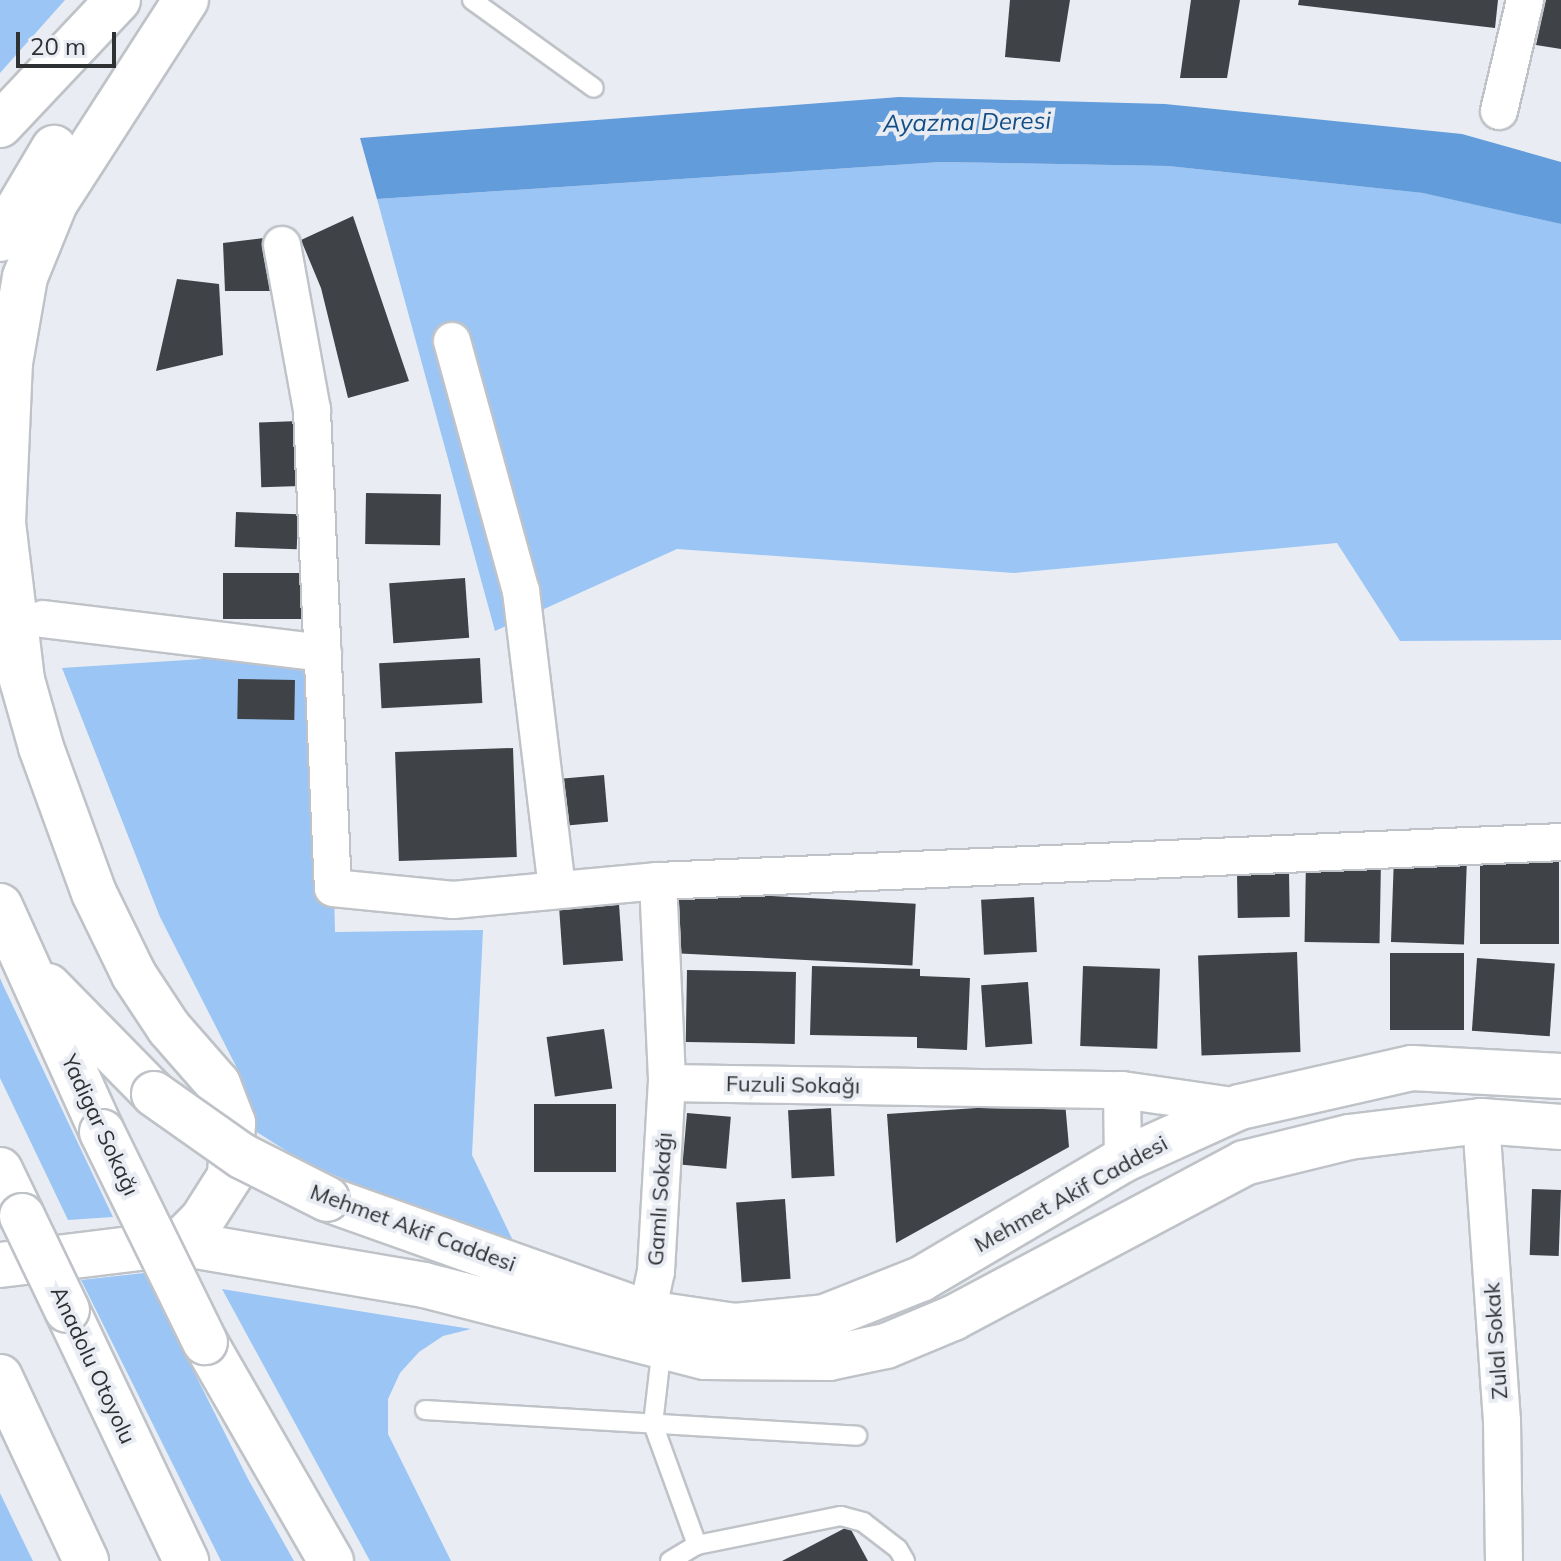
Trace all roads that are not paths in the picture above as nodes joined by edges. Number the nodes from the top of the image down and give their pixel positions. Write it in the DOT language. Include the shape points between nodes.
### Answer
graph roads {
  1 [pos="118,0"];
  2 [pos="174,0"];
  3 [pos="186,0"];
  4 [pos="472,0"];
  5 [pos="1525,0"];
  6 [pos="594,88"];
  7 [pos="1499,111"];
  8 [pos="0,125"];
  9 [pos="0,239"];
  10 [pos="282,245"];
  11 [pos="452,341"];
  12 [pos="43,619"];
  13 [pos="323,653"];
  14 [pos="1561,842"];
  15 [pos="658,881"];
  16 [pos="557,889"];
  17 [pos="0,906"];
  18 [pos="26,964"];
  19 [pos="1561,1076"];
  20 [pos="667,1083"];
  21 [pos="1122,1090"];
  22 [pos="1240,1107"];
  23 [pos="1481,1121"];
  24 [pos="1561,1127"];
  25 [pos="1123,1160"];
  26 [pos="0,1170"];
  27 [pos="179,1243"];
  28 [pos="0,1265"];
  29 [pos="654,1330"];
  30 [pos="827,1337"];
  31 [pos="0,1377"];
  32 [pos="425,1410"];
  33 [pos="653,1424"];
  34 [pos="857,1436"];
  35 [pos="697,1545"];
  36 [pos="86,1561"];
  37 [pos="186,1561"];
  38 [pos="331,1561"];
  39 [pos="670,1561"];
  40 [pos="905,1561"];
  41 [pos="1504,1561"];
  1 -- 8 [label="main road"];
  2 -- 9 [label="main road" via="134,41 51,152"];
  3 -- 27 [label="main road" via="55,203 25,277 10,363 3,522 22,680 94,893 134,975 169,1028 218,1084 233,1123 230,1176 202,1220"];
  4 -- 6 [label="lane"];
  5 -- 7 [label="street"];
  10 -- 13 [label="street" via="312,410"];
  11 -- 16 [label="street" via="521,591"];
  12 -- 13 [label="street"];
  13 -- 16 [label="street" via="333,888 453,900"];
  14 -- 15 [label="street"];
  15 -- 16 [label="street"];
  15 -- 20 [label="street"];
  17 -- 18 [label="main road, Yadigar Sokağı"];
  18 -- 29 [label="main road, Mehmet Akif Caddesi, bridge" via="154,1094 242,1156 327,1199"];
  18 -- 38 [label="main road, Yadigar Sokağı, bridge" via="205,1342"];
  19 -- 22 [label="main road, Mehmet Akif Caddesi" via="1412,1068"];
  20 -- 21 [label="street, Fuzuli Sokağı"];
  20 -- 29 [label="street, Gamlı Sokağı"];
  21 -- 22 [label="street, Fuzuli Sokağı"];
  21 -- 25 [label="street"];
  22 -- 25 [label="main road, Mehmet Akif Caddesi"];
  23 -- 24 [label="main road, Mehmet Akif Caddesi"];
  23 -- 30 [label="main road, Mehmet Akif Caddesi" via="1349,1137 1244,1163 953,1318 886,1346"];
  23 -- 41 [label="street, Zulal Sokak" via="1502,1420"];
  25 -- 30 [label="main road, Mehmet Akif Caddesi"];
  26 -- 37 [label="main road, Anadolu Otoyolu, bridge"];
  27 -- 28 [label="main road, Mehmet Akif Caddesi"];
  27 -- 29 [label="main road, Mehmet Akif Caddesi"];
  29 -- 30 [label="main road, Mehmet Akif Caddesi" via="735,1326"];
  29 -- 33 [label="lane"];
  31 -- 36 [label="main road"];
  32 -- 33 [label="lane"];
  33 -- 34 [label="lane"];
  33 -- 35 [label="lane"];
  35 -- 39 [label="lane"];
  35 -- 40 [label="lane" via="841,1516 863,1522 898,1549"];
}
